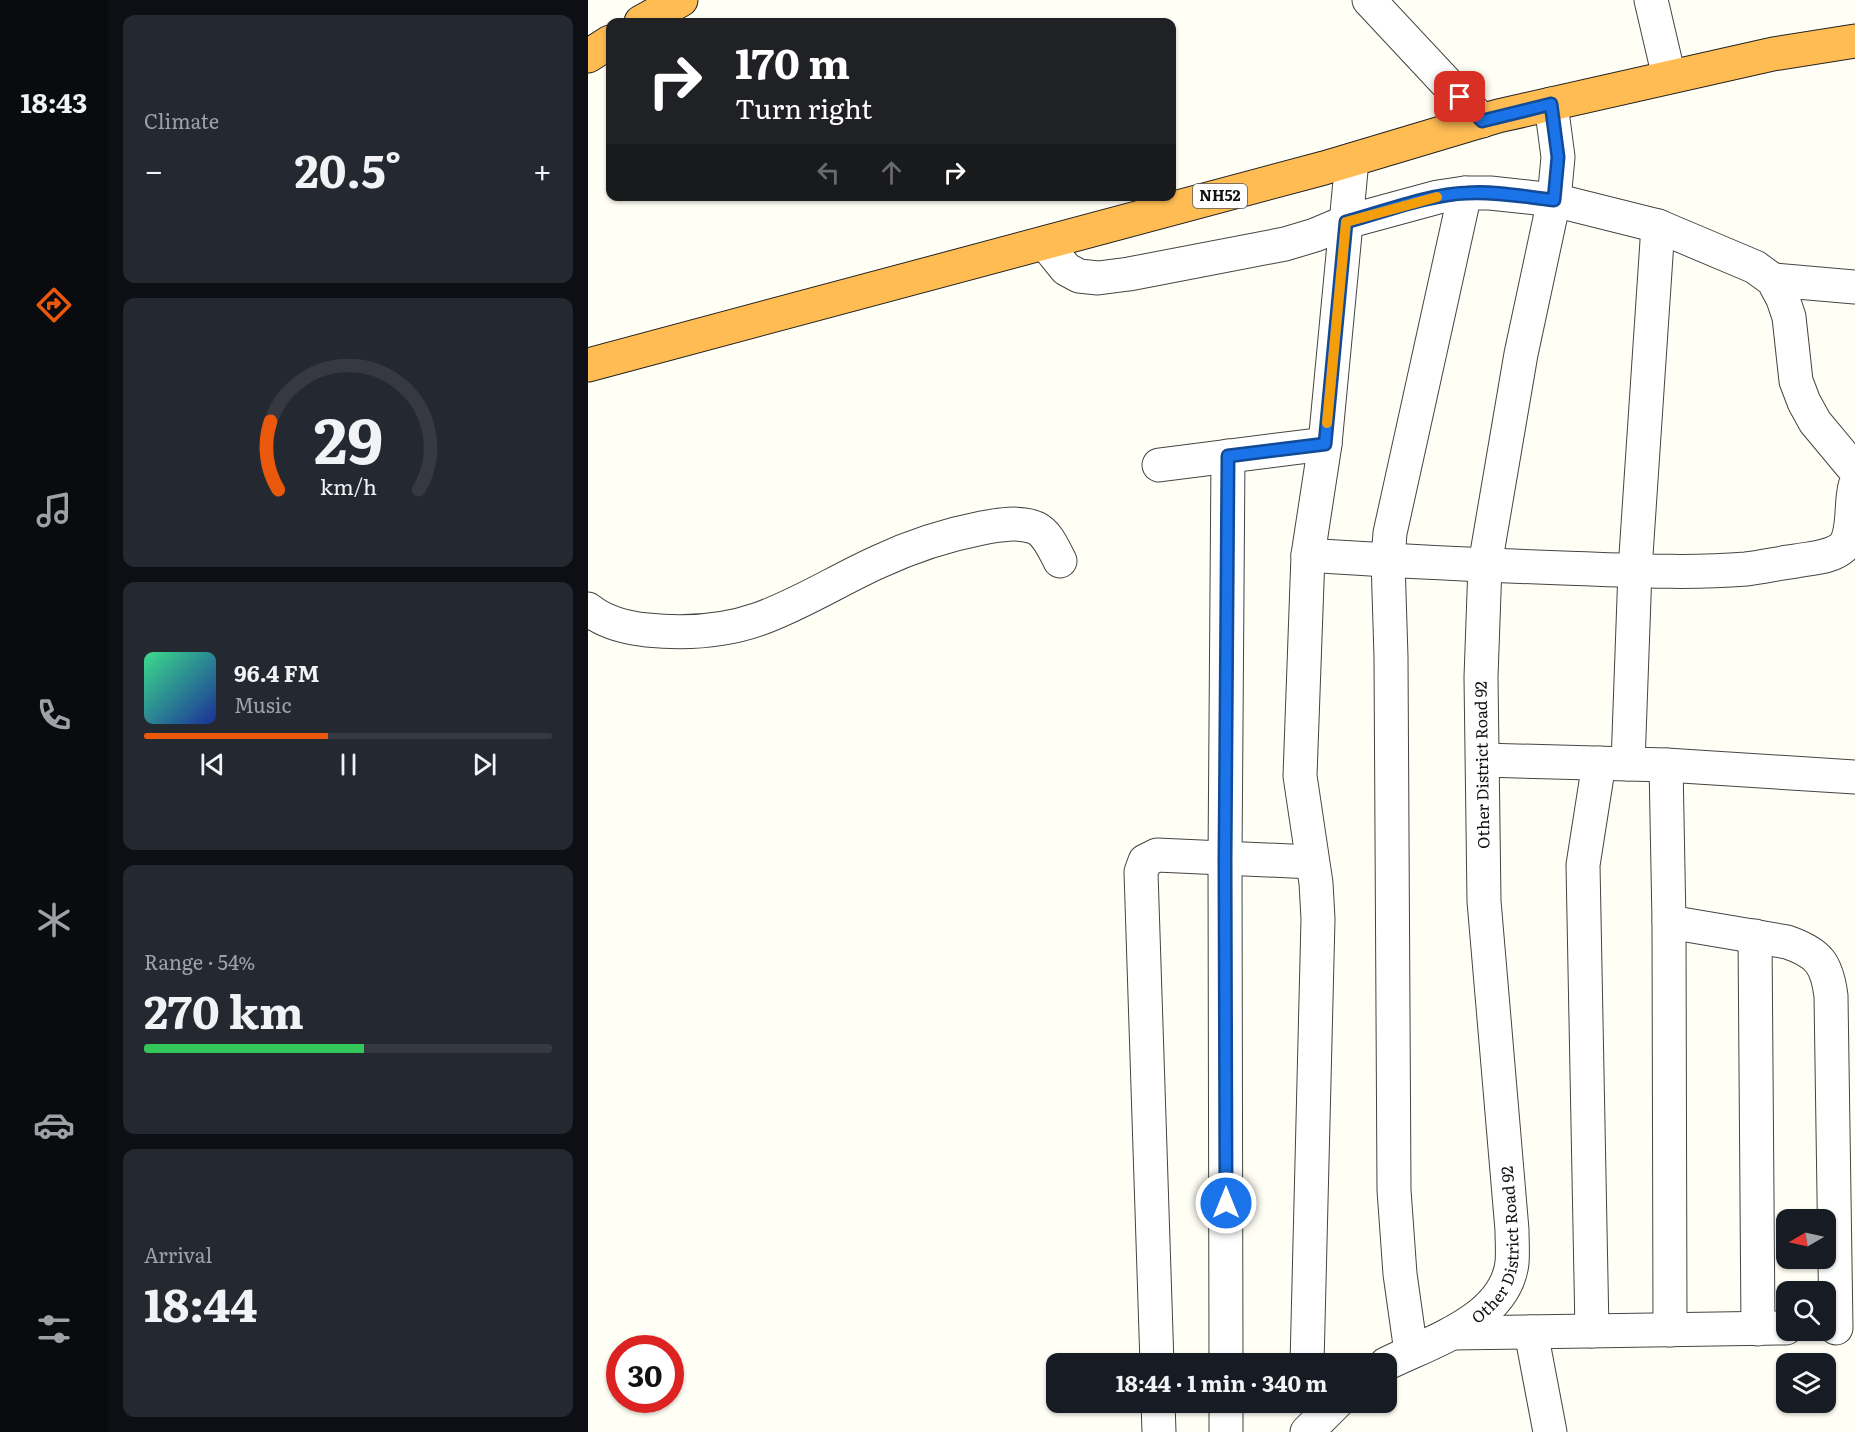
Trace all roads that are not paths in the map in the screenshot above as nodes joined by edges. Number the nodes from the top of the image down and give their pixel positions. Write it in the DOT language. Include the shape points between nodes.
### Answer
graph roads {
  1 [pos="681,0"];
  2 [pos="1369,0"];
  3 [pos="1651,0"];
  4 [pos="648,18"];
  5 [pos="1855,41"];
  6 [pos="606,45"];
  7 [pos="588,56"];
  8 [pos="1669,77"];
  9 [pos="1551,104"];
  10 [pos="1482,121"];
  11 [pos="1352,160"];
  12 [pos="1465,193"];
  13 [pos="1554,200"];
  14 [pos="1346,222"];
  15 [pos="1658,226"];
  16 [pos="1045,243"];
  17 [pos="1773,280"];
  18 [pos="1855,287"];
  19 [pos="588,365"];
  20 [pos="1325,444"];
  21 [pos="1228,456"];
  22 [pos="1159,465"];
  23 [pos="1855,470"];
  24 [pos="1855,486"];
  25 [pos="1853,545"];
  26 [pos="1308,555"];
  27 [pos="1388,560"];
  28 [pos="1060,561"];
  29 [pos="1485,565"];
  30 [pos="1635,570"];
  31 [pos="588,609"];
  32 [pos="1483,760"];
  33 [pos="1614,764"];
  34 [pos="1666,765"];
  35 [pos="1855,777"];
  36 [pos="1225,860"];
  37 [pos="1312,861"];
  38 [pos="1669,922"];
  39 [pos="1755,936"];
  40 [pos="1839,1328"];
  41 [pos="1772,1329"];
  42 [pos="1670,1330"];
  43 [pos="1592,1331"];
  44 [pos="1531,1332"];
  45 [pos="1452,1333"];
  46 [pos="1156,1353"];
  47 [pos="1226,1353"];
  48 [pos="1307,1353"];
  49 [pos="1399,1358"];
  50 [pos="1158,1413"];
  51 [pos="1226,1413"];
  52 [pos="1306,1413"];
  53 [pos="1326,1413"];
  54 [pos="1159,1432"];
  55 [pos="1226,1432"];
  56 [pos="1306,1432"];
  57 [pos="1550,1432"];
  1 -- 4 [label="highway"];
  2 -- 10 [label="street"];
  3 -- 8 [label="street"];
  5 -- 8 [label="highway, NH52"];
  6 -- 7 [label="highway"];
  8 -- 9 [label="highway, NH52"];
  9 -- 10 [label="highway, NH52"];
  9 -- 13 [label="street, Other District Road 92" via="1558,157"];
  10 -- 11 [label="highway, NH52"];
  11 -- 14 [label="street"];
  11 -- 16 [label="highway, NH52"];
  12 -- 13 [label="street"];
  12 -- 14 [label="street"];
  12 -- 27 [label="street" via="1390,533"];
  13 -- 15 [label="street"];
  13 -- 29 [label="street, Other District Road 92" via="1521,354"];
  14 -- 16 [label="street" via="1285,244 1098,278 1079,276 1066,269"];
  14 -- 20 [label="street"];
  15 -- 17 [label="street" via="1755,267"];
  15 -- 30 [label="street"];
  16 -- 19 [label="highway, NH52"];
  17 -- 18 [label="street"];
  17 -- 23 [label="street" via="1789,317 1796,381 1804,402 1815,422"];
  20 -- 21 [label="street"];
  20 -- 26 [label="street"];
  21 -- 22 [label="street"];
  21 -- 36 [label="street"];
  24 -- 25 [label="street"];
  25 -- 30 [label="street" via="1835,553 1758,567"];
  26 -- 27 [label="street"];
  26 -- 37 [label="street" via="1300,776"];
  27 -- 29 [label="street"];
  27 -- 49 [label="street"];
  28 -- 31 [label="street" via="1037,529 1000,524 948,534 908,549 813,596 728,629 676,633 630,628"];
  29 -- 30 [label="street"];
  29 -- 32 [label="street, Other District Road 92"];
  30 -- 33 [label="street"];
  32 -- 33 [label="street"];
  32 -- 45 [label="street, Other District Road 92" via="1484,901 1512,1264 1502,1292 1485,1312"];
  33 -- 34 [label="street"];
  33 -- 43 [label="street" via="1583,865"];
  34 -- 35 [label="street"];
  34 -- 38 [label="street"];
  36 -- 37 [label="street"];
  36 -- 46 [label="street" via="1157,855 1145,861 1141,872"];
  36 -- 47 [label="street"];
  37 -- 48 [label="street" via="1318,959"];
  38 -- 39 [label="street"];
  38 -- 42 [label="street"];
  39 -- 40 [label="street" via="1804,948 1828,974"];
  39 -- 41 [label="street"];
  41 -- 42 [label="street"];
  42 -- 43 [label="street"];
  43 -- 44 [label="street"];
  44 -- 45 [label="street"];
  44 -- 57 [label="street"];
  45 -- 49 [label="street, Other District Road 92"];
  50 -- 54 [label="street"];
  51 -- 55 [label="street"];
  52 -- 56 [label="street"];
  53 -- 56 [label="street"];
}
